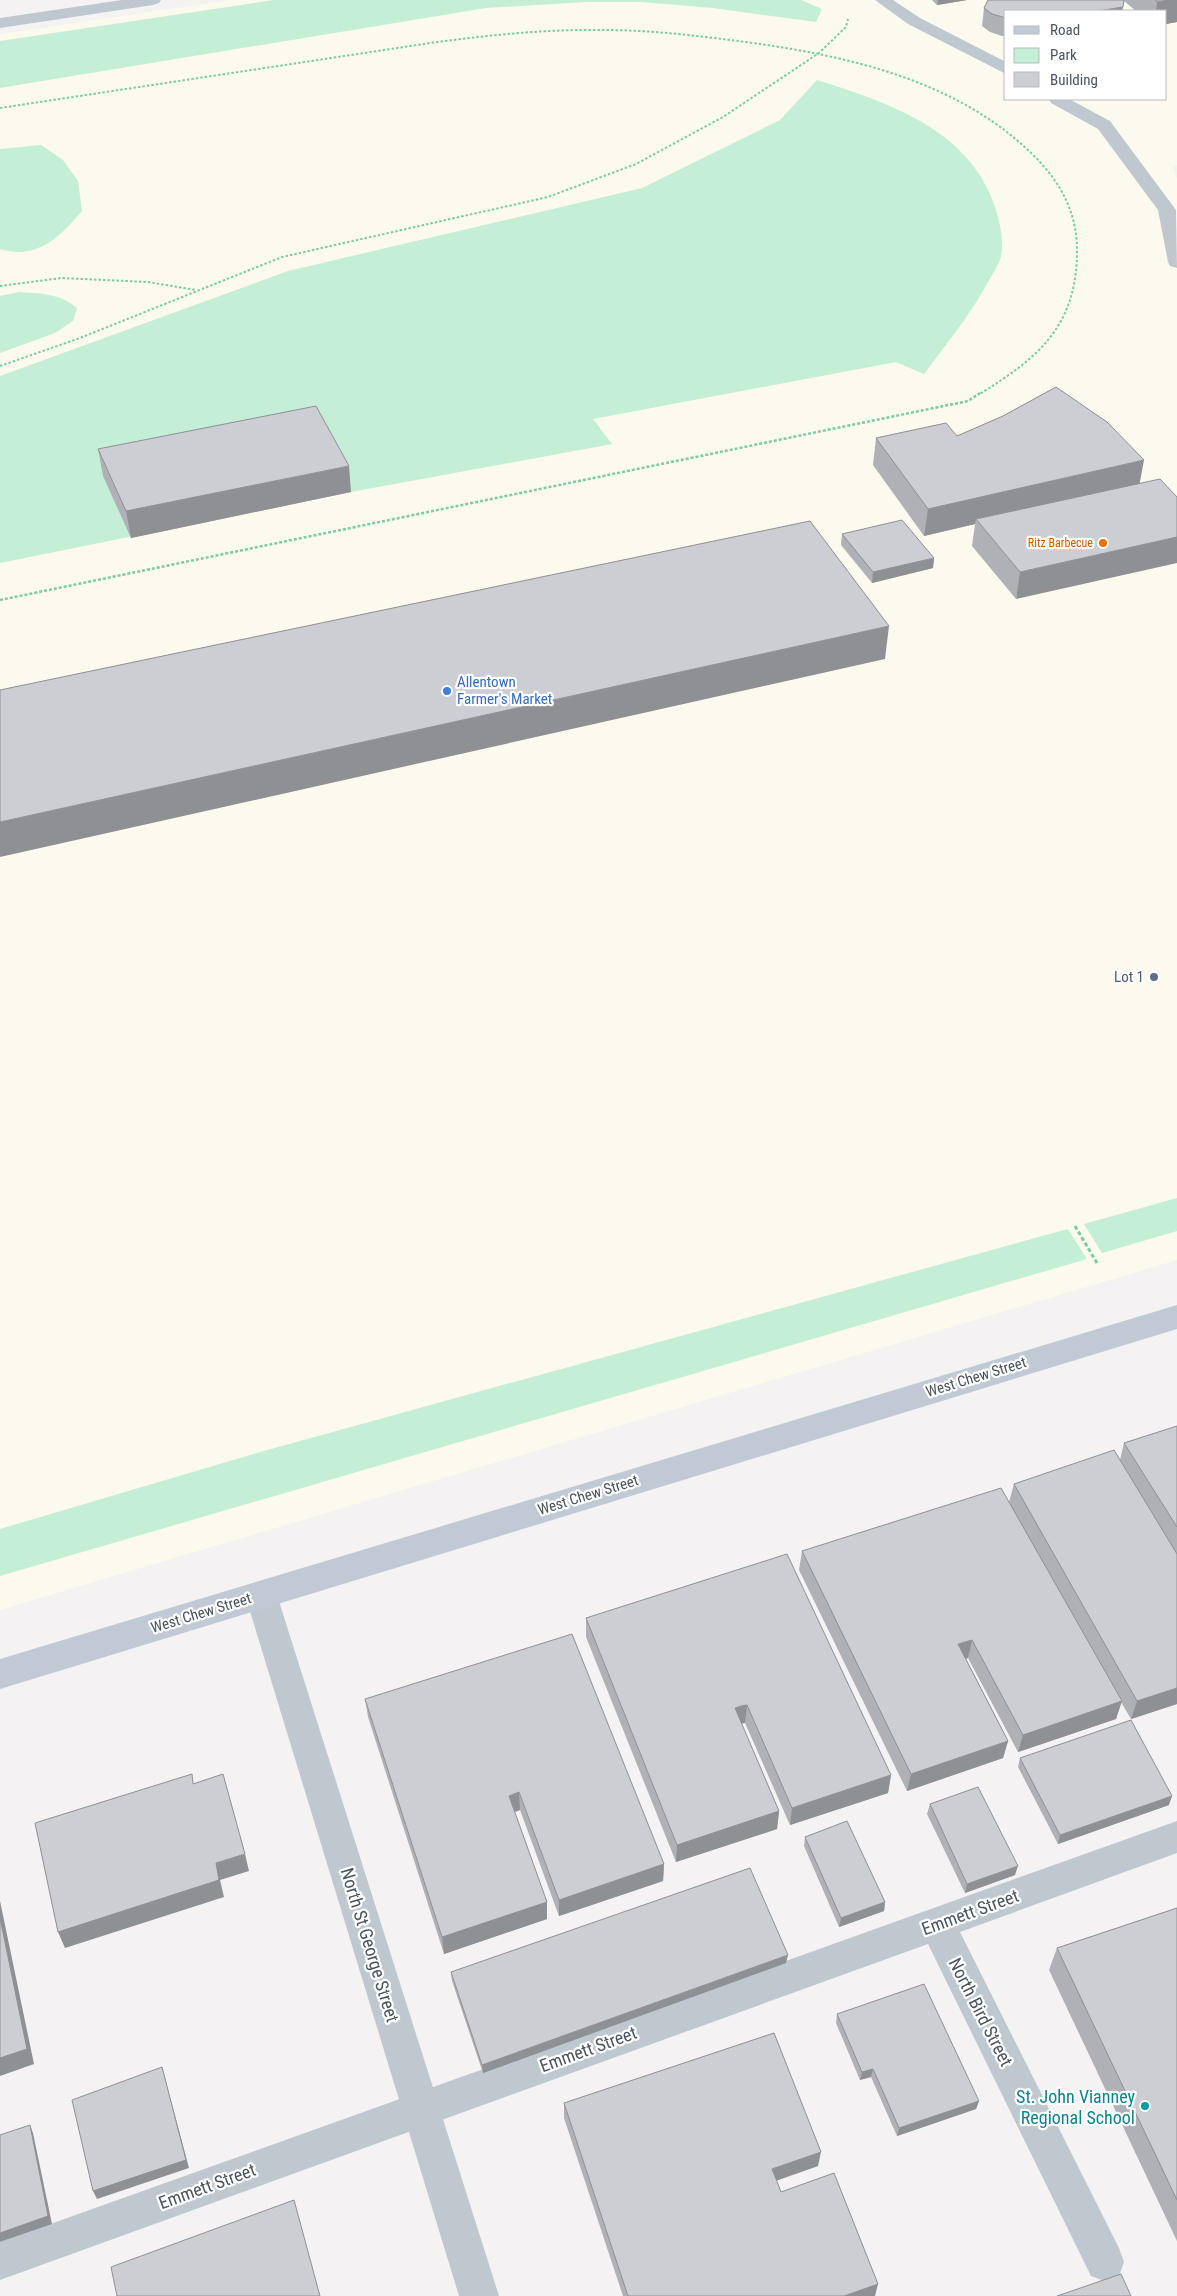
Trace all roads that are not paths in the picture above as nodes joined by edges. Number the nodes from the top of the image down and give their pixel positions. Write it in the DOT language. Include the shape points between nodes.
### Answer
graph roads {
  1 [pos="153,0"];
  2 [pos="883,0"];
  3 [pos="0,22"];
  4 [pos="1004,68"];
  5 [pos="1059,100"];
  6 [pos="1177,262"];
  7 [pos="1177,1317"];
  8 [pos="261,1595"];
  9 [pos="0,1674"];
  10 [pos="1177,1837"];
  11 [pos="936,1924"];
  12 [pos="420,2109"];
  13 [pos="0,2261"];
  14 [pos="1105,2262"];
  15 [pos="479,2296"];
  1 -- 3 [label="street"];
  2 -- 4 [label="street" via="914,21"];
  5 -- 6 [label="street" via="1104,125 1167,210"];
  7 -- 8 [label="street, West Chew Street"];
  8 -- 9 [label="street, West Chew Street"];
  8 -- 12 [label="street, North St George Street"];
  10 -- 11 [label="street, Emmett Street"];
  11 -- 12 [label="street, Emmett Street"];
  11 -- 14 [label="street, North Bird Street"];
  12 -- 13 [label="street, Emmett Street"];
  12 -- 15 [label="street, North St George Street"];
}
